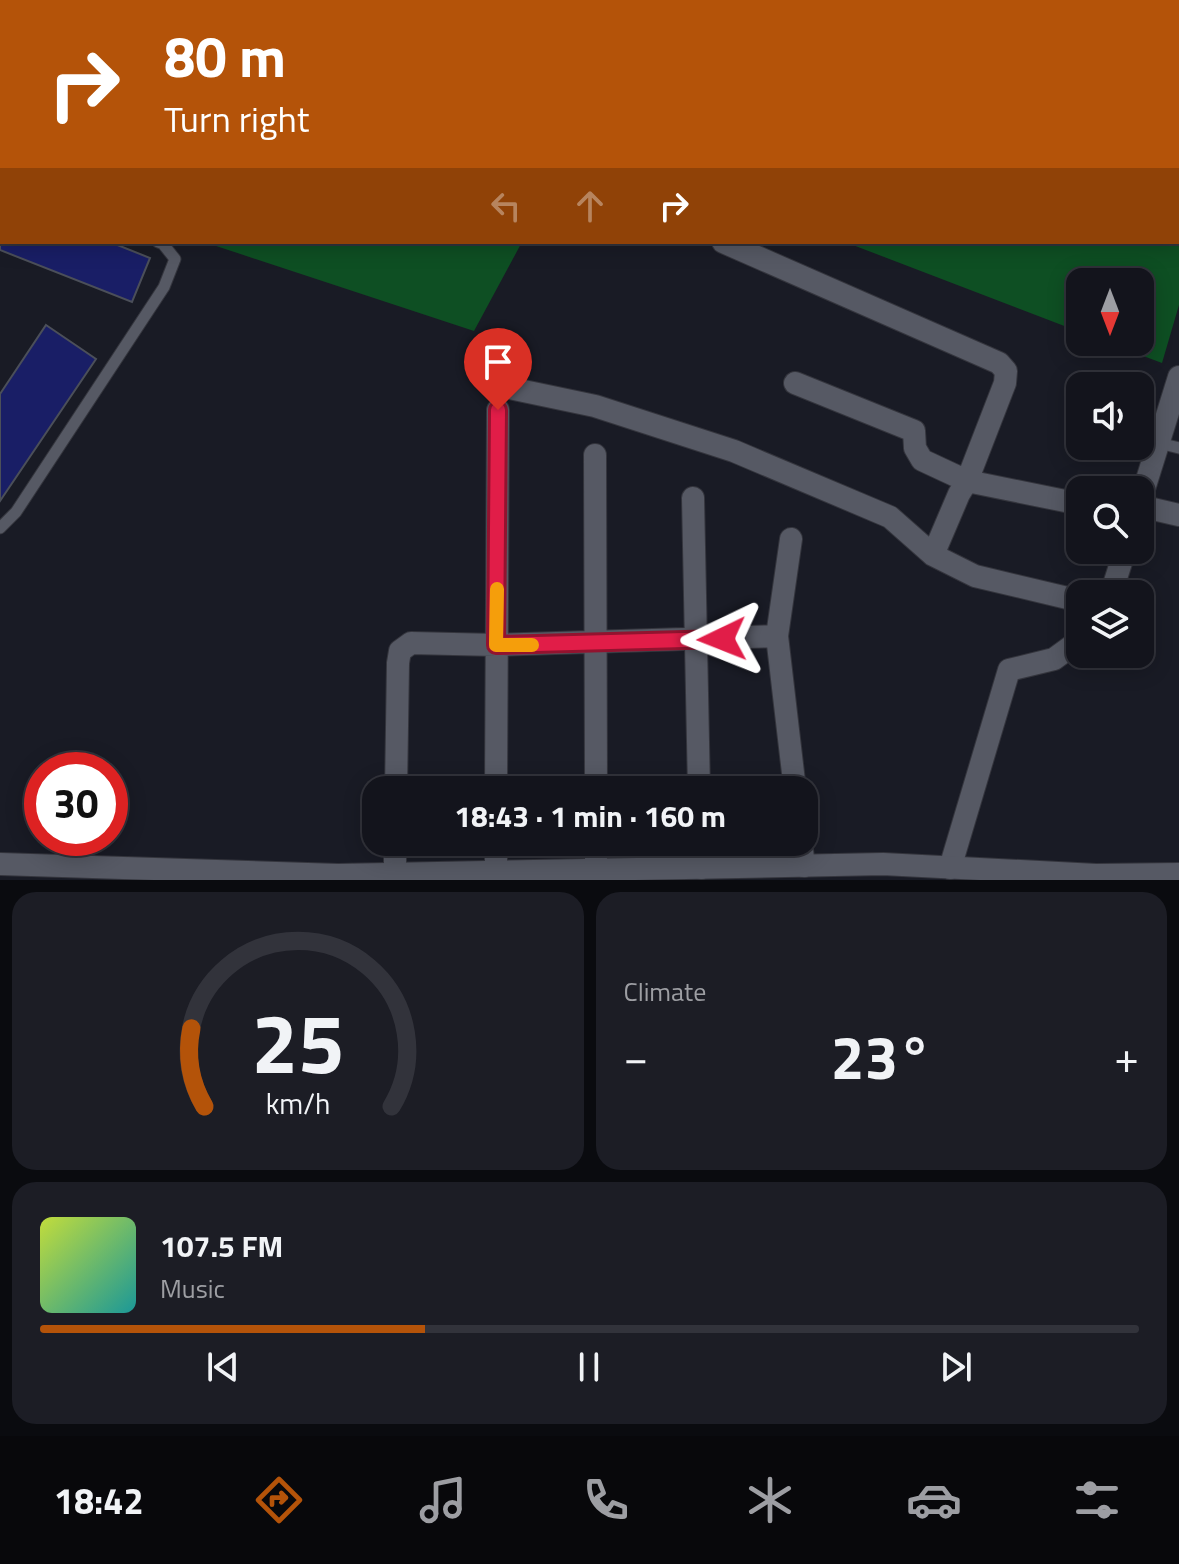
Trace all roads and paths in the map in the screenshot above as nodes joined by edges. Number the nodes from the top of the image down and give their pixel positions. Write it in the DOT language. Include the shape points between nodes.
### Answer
graph roads {
  1 [pos="163,244"];
  2 [pos="728,244"];
  3 [pos="1179,377"];
  4 [pos="795,383"];
  5 [pos="514,389"];
  6 [pos="498,410"];
  7 [pos="1169,446"];
  8 [pos="595,455"];
  9 [pos="1154,476"];
  10 [pos="967,481"];
  11 [pos="693,498"];
  12 [pos="1066,501"];
  13 [pos="1154,508"];
  14 [pos="1179,515"];
  15 [pos="0,528"];
  16 [pos="791,539"];
  17 [pos="933,555"];
  18 [pos="1066,598"];
  19 [pos="777,636"];
  20 [pos="695,640"];
  21 [pos="598,643"];
  22 [pos="496,645"];
  23 [pos="1066,650"];
  24 [pos="396,776"];
  25 [pos="496,776"];
  26 [pos="596,776"];
  27 [pos="699,776"];
  28 [pos="793,776"];
  29 [pos="395,856"];
  30 [pos="496,856"];
  31 [pos="596,856"];
  32 [pos="701,856"];
  33 [pos="0,864"];
  34 [pos="701,868"];
  35 [pos="950,868"];
  36 [pos="596,870"];
  37 [pos="812,870"];
  38 [pos="496,872"];
  39 [pos="107,874"];
  40 [pos="395,874"];
  41 [pos="660,874"];
  42 [pos="1179,874"];
  43 [pos="1096,878"];
  1 -- 15 [label="lane" via="175,259 164,287 16,512"];
  2 -- 10 [label="street" via="999,363 1006,371 1005,383"];
  3 -- 7 [label="street"];
  4 -- 10 [label="street" via="914,431 922,460"];
  5 -- 17 [label="street" via="595,406 734,451 890,517"];
  6 -- 22 [label="street"];
  7 -- 9 [label="street"];
  8 -- 21 [label="street"];
  10 -- 12 [label="street"];
  10 -- 17 [label="street"];
  11 -- 20 [label="street"];
  13 -- 14 [label="street"];
  16 -- 19 [label="street"];
  17 -- 18 [label="street" via="975,576"];
  19 -- 20 [label="street"];
  19 -- 28 [label="street"];
  20 -- 21 [label="street"];
  20 -- 27 [label="street"];
  21 -- 22 [label="street"];
  21 -- 26 [label="street"];
  22 -- 24 [label="street" via="411,643 400,651"];
  22 -- 25 [label="street"];
  23 -- 35 [label="street" via="1054,659 1009,670"];
  29 -- 40 [label="street"];
  30 -- 38 [label="street"];
  31 -- 36 [label="street"];
  32 -- 34 [label="street"];
  33 -- 39 [label="street"];
  34 -- 37 [label="street"];
  34 -- 41 [label="street"];
  35 -- 37 [label="street" via="883,864"];
  35 -- 43 [label="street"];
  36 -- 38 [label="street"];
  36 -- 41 [label="street"];
  38 -- 40 [label="street"];
  39 -- 40 [label="street"];
  42 -- 43 [label="street"];
}
